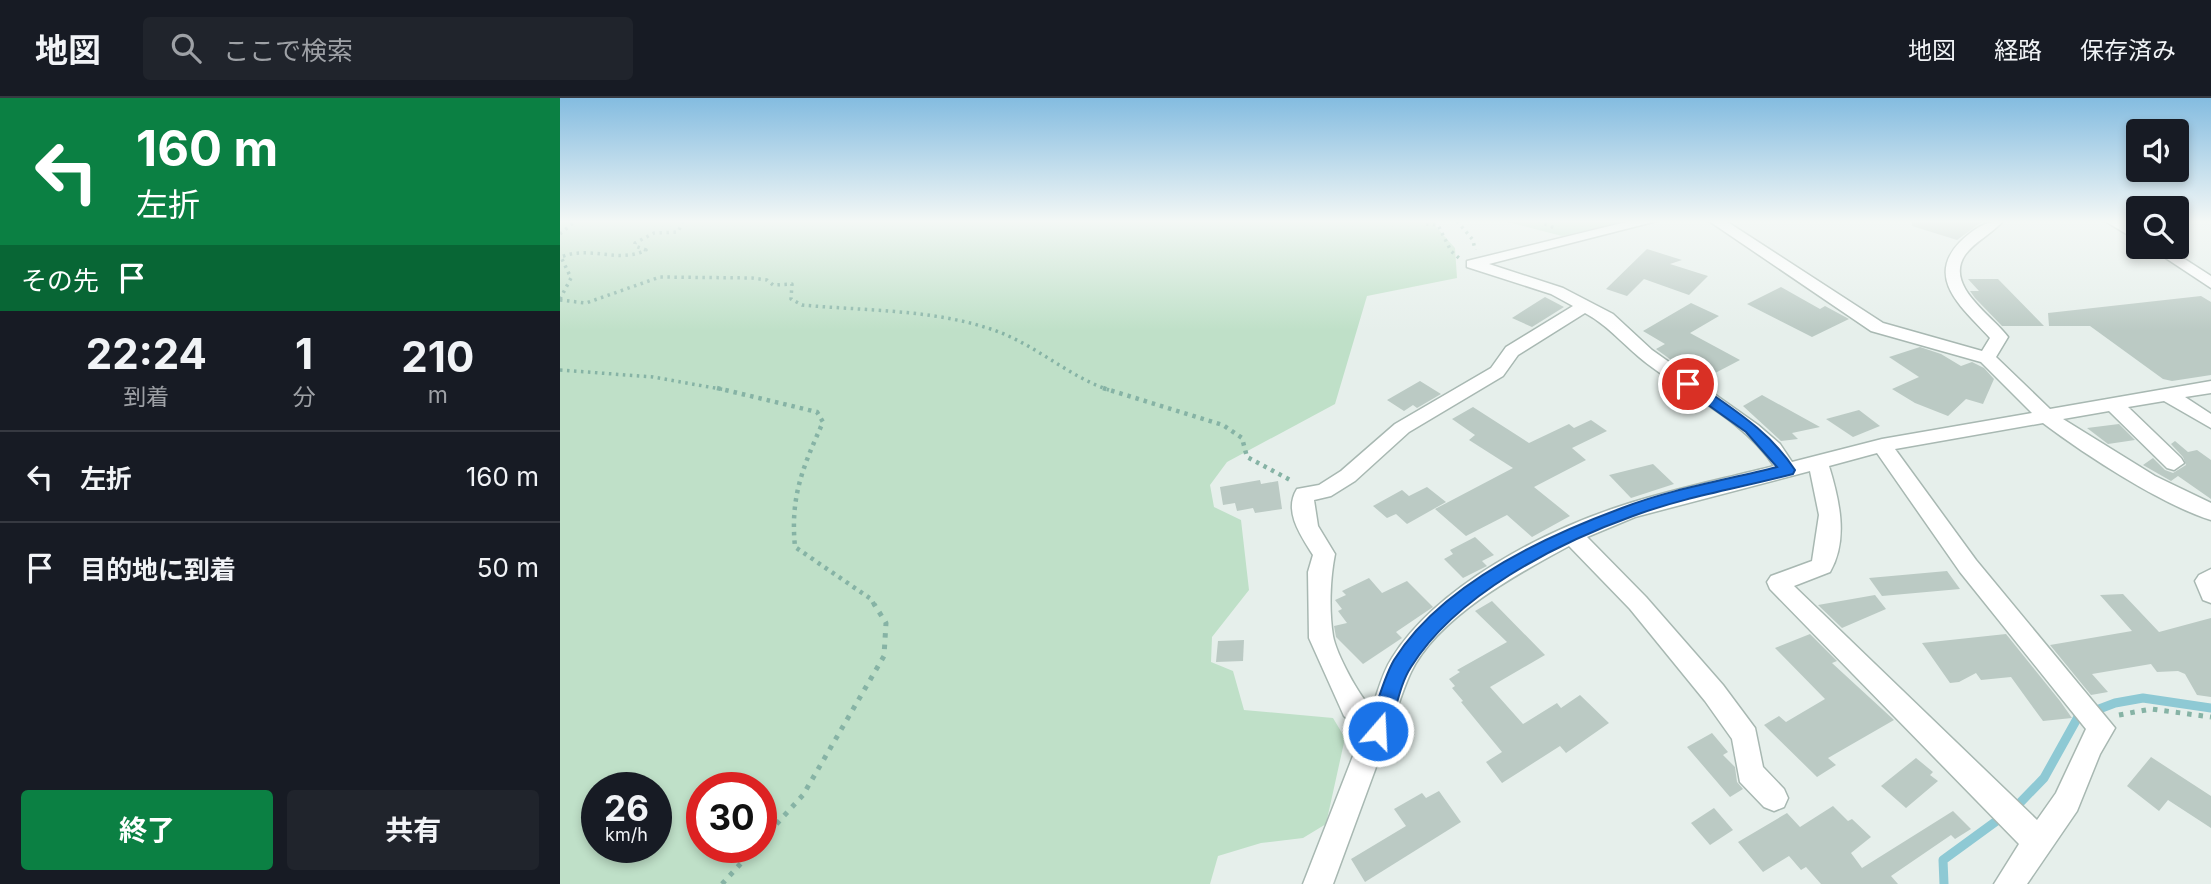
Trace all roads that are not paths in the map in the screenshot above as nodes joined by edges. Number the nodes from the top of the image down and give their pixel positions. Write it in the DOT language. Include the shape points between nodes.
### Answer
graph roads {
  1 [pos="1496,258"];
  2 [pos="1772,258"];
  3 [pos="1956,258"];
  4 [pos="2174,259"];
  5 [pos="2211,283"];
  6 [pos="1584,306"];
  7 [pos="1987,358"];
  8 [pos="2211,387"];
  9 [pos="2168,395"];
  10 [pos="2113,404"];
  11 [pos="2045,415"];
  12 [pos="2211,422"];
  13 [pos="1882,445"];
  14 [pos="2174,463"];
  15 [pos="1818,464"];
  16 [pos="1787,470"];
  17 [pos="2211,512"];
  18 [pos="1572,535"];
  19 [pos="2211,578"];
  20 [pos="2211,594"];
  21 [pos="1378,731"];
  22 [pos="1774,798"];
  23 [pos="2038,842"];
  24 [pos="1318,884"];
  25 [pos="2008,884"];
  1 -- 6 [label="street" via="1474,263 1557,291"];
  2 -- 7 [label="street" via="1877,327"];
  3 -- 7 [label="street" via="1950,280 1961,299 1998,337"];
  4 -- 5 [label="street"];
  6 -- 16 [label="street" via="1607,318 1646,354 1751,429"];
  6 -- 21 [label="street" via="1512,351 1497,372 1402,428 1348,476 1324,491 1304,494 1305,519 1324,554 1321,638 1353,708"];
  7 -- 11 [label="street"];
  8 -- 9 [label="street"];
  9 -- 10 [label="street"];
  9 -- 12 [label="street"];
  10 -- 11 [label="street"];
  10 -- 14 [label="street"];
  11 -- 13 [label="street"];
  11 -- 17 [label="street" via="2113,462"];
  13 -- 15 [label="street"];
  13 -- 23 [label="street" via="1968,566 2102,728 2067,802"];
  15 -- 16 [label="street"];
  15 -- 23 [label="street" via="1827,492 1831,535 1822,566 1779,582 1782,589"];
  16 -- 18 [label="street" via="1629,511"];
  18 -- 21 [label="street" via="1494,576 1428,632 1401,665"];
  18 -- 22 [label="street" via="1714,692 1745,736 1751,773"];
  19 -- 20 [label="street" via="2207,581"];
  21 -- 24 [label="street"];
  23 -- 25 [label="street"];
}
